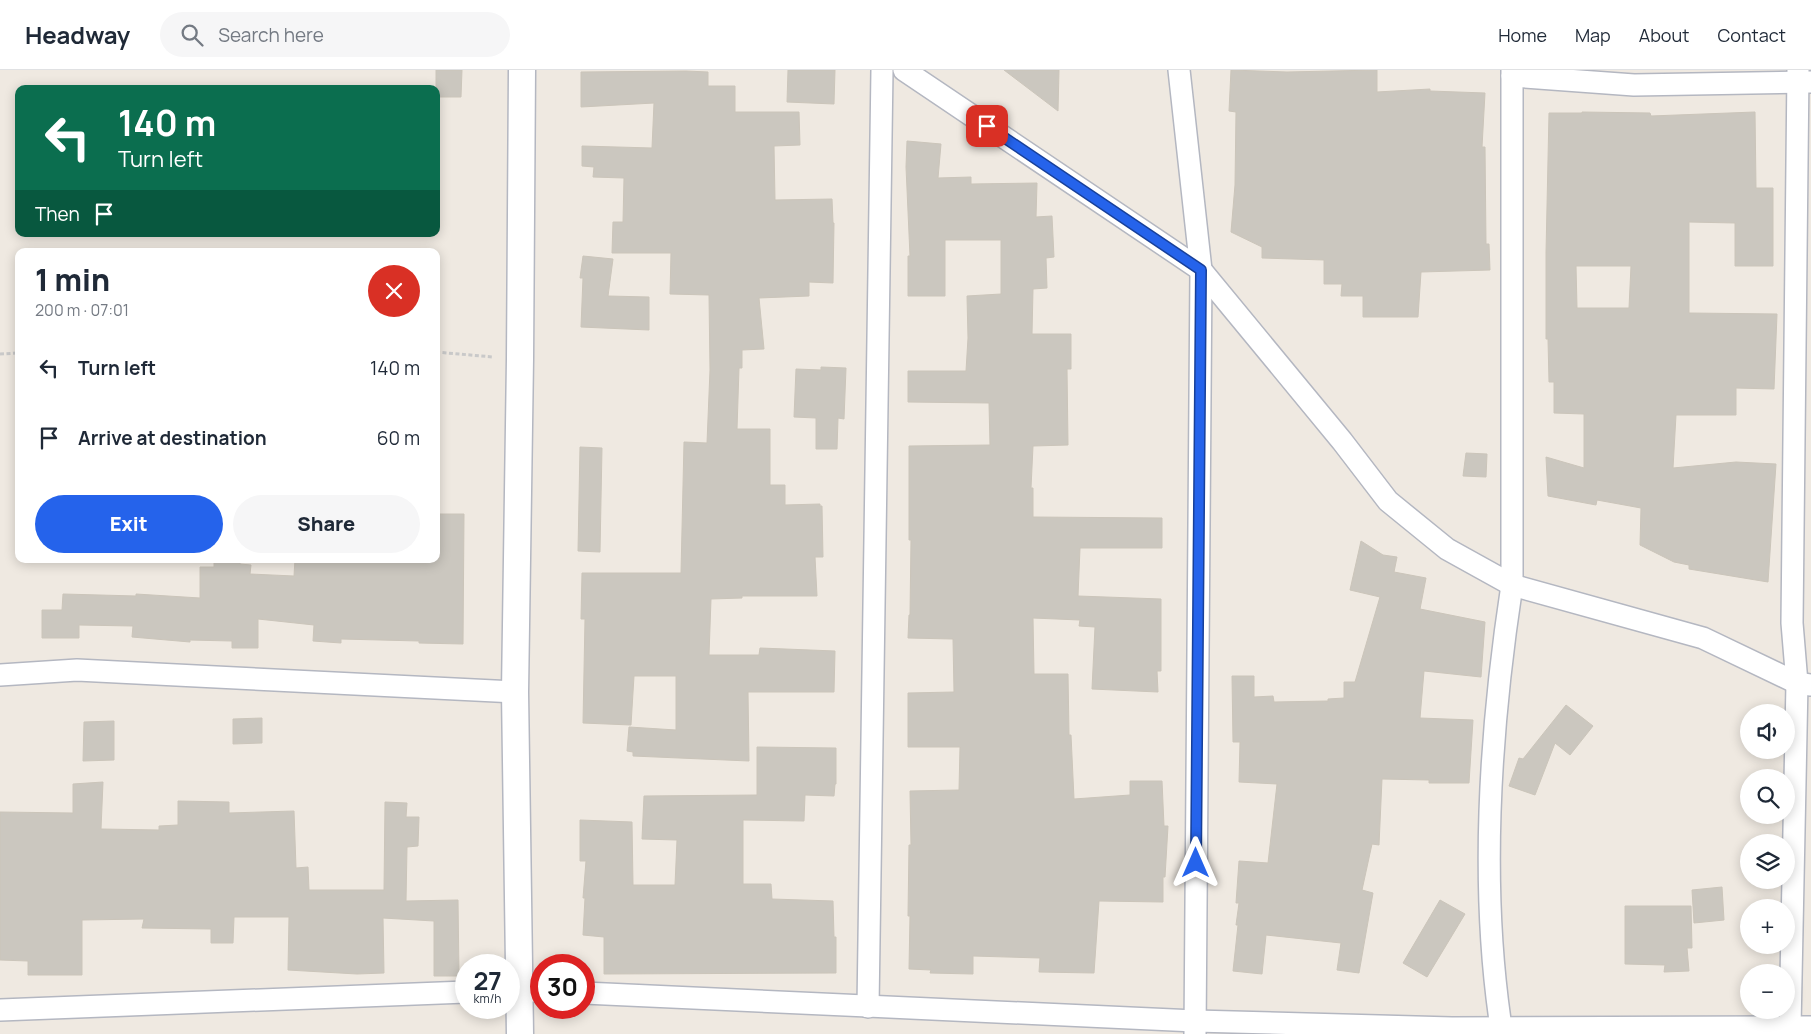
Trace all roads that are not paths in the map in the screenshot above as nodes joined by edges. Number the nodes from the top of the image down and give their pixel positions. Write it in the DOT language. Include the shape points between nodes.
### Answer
graph roads {
  1 [pos="522,70"];
  2 [pos="882,70"];
  3 [pos="904,70"];
  4 [pos="1178,70"];
  5 [pos="1512,73"];
  6 [pos="1802,78"];
  7 [pos="1201,270"];
  8 [pos="1512,585"];
  9 [pos="0,675"];
  10 [pos="1804,684"];
  11 [pos="515,692"];
  12 [pos="523,991"];
  13 [pos="455,992"];
  14 [pos="595,994"];
  15 [pos="868,1007"];
  16 [pos="0,1010"];
  17 [pos="1501,1027"];
  18 [pos="1800,1027"];
  19 [pos="1195,1028"];
  20 [pos="520,1034"];
  1 -- 11 [label="street"];
  2 -- 15 [label="street"];
  3 -- 7 [label="street"];
  4 -- 7 [label="street"];
  5 -- 6 [label="street" via="1634,85"];
  5 -- 8 [label="street"];
  6 -- 10 [label="street" via="1792,623"];
  7 -- 8 [label="street" via="1388,501 1447,548"];
  7 -- 19 [label="street"];
  8 -- 10 [label="street" via="1703,638"];
  8 -- 17 [label="street" via="1493,752 1491,827 1490,909 1494,979"];
  9 -- 11 [label="street" via="77,670"];
  10 -- 18 [label="street"];
  11 -- 12 [label="street"];
  12 -- 20 [label="street"];
  13 -- 16 [label="street"];
  14 -- 15 [label="street"];
  15 -- 19 [label="street"];
  17 -- 18 [label="street"];
  17 -- 19 [label="street"];
}
